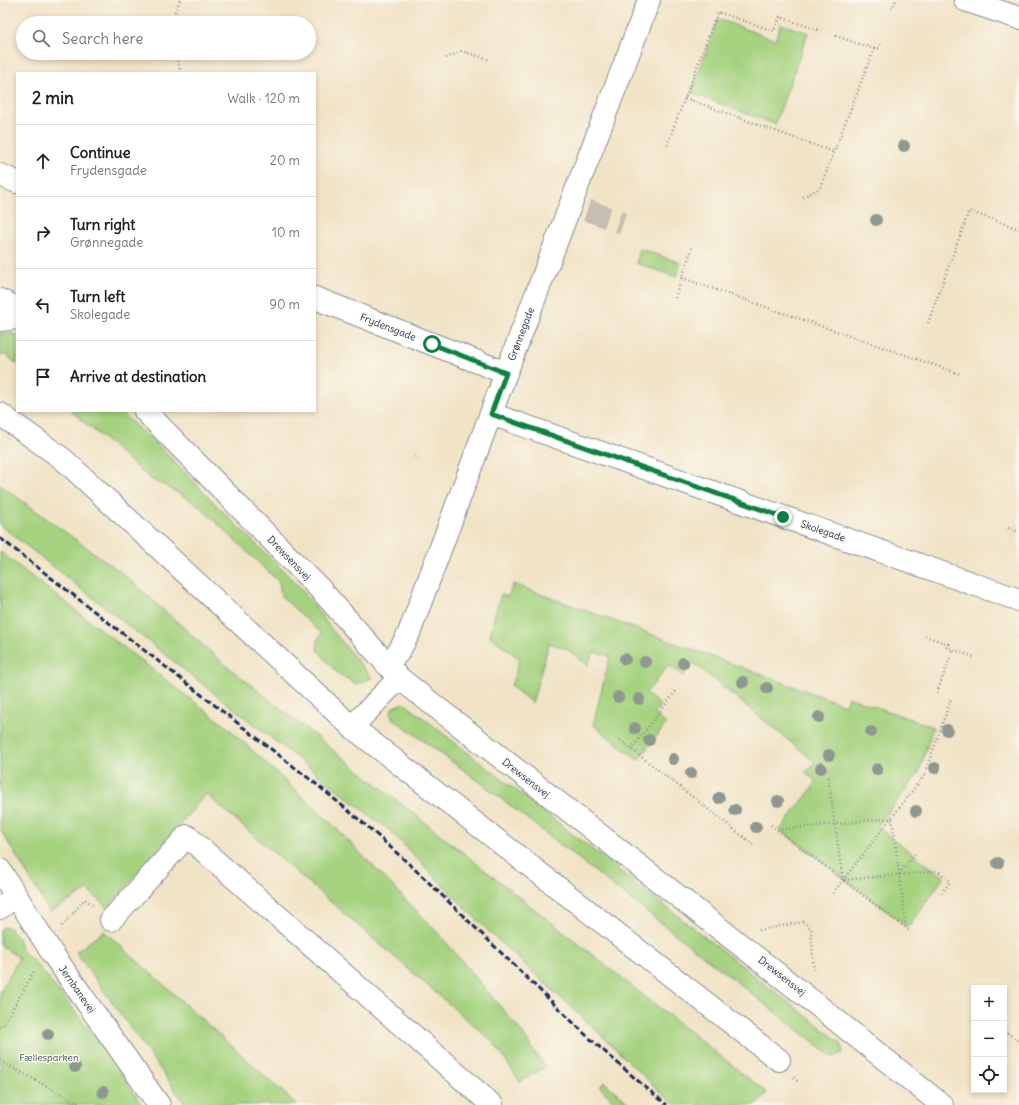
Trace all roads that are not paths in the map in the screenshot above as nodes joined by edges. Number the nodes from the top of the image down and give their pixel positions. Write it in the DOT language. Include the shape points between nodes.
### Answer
graph roads {
  1 [pos="649,0"];
  2 [pos="965,0"];
  3 [pos="1019,18"];
  4 [pos="0,175"];
  5 [pos="16,182"];
  6 [pos="316,298"];
  7 [pos="0,300"];
  8 [pos="16,308"];
  9 [pos="16,318"];
  10 [pos="0,320"];
  11 [pos="506,373"];
  12 [pos="146,412"];
  13 [pos="0,414"];
  14 [pos="491,414"];
  15 [pos="1019,598"];
  16 [pos="392,671"];
  17 [pos="352,727"];
  18 [pos="0,870"];
  19 [pos="8,902"];
  20 [pos="111,920"];
  21 [pos="779,1060"];
  22 [pos="159,1105"];
  23 [pos="492,1105"];
  24 [pos="942,1105"];
  1 -- 11 [label="street, Grønnegade" via="579,207"];
  2 -- 3 [label="street"];
  4 -- 5 [label="street"];
  6 -- 11 [label="street, Frydensgade"];
  7 -- 8 [label="street"];
  9 -- 10 [label="street"];
  11 -- 14 [label="street, Grønnegade"];
  12 -- 16 [label="street, Drewsensvej" via="320,589"];
  13 -- 17 [label="street" via="63,458"];
  14 -- 15 [label="street, Skolegade"];
  14 -- 16 [label="street, Grønnegade" via="409,633"];
  16 -- 17 [label="street, Grønnegade"];
  16 -- 24 [label="street, Drewsensvej"];
  17 -- 21 [label="street"];
  18 -- 19 [label="street, Jernbanevej"];
  19 -- 22 [label="street, Jernbanevej" via="52,953"];
  20 -- 23 [label="street" via="187,836"];
}
